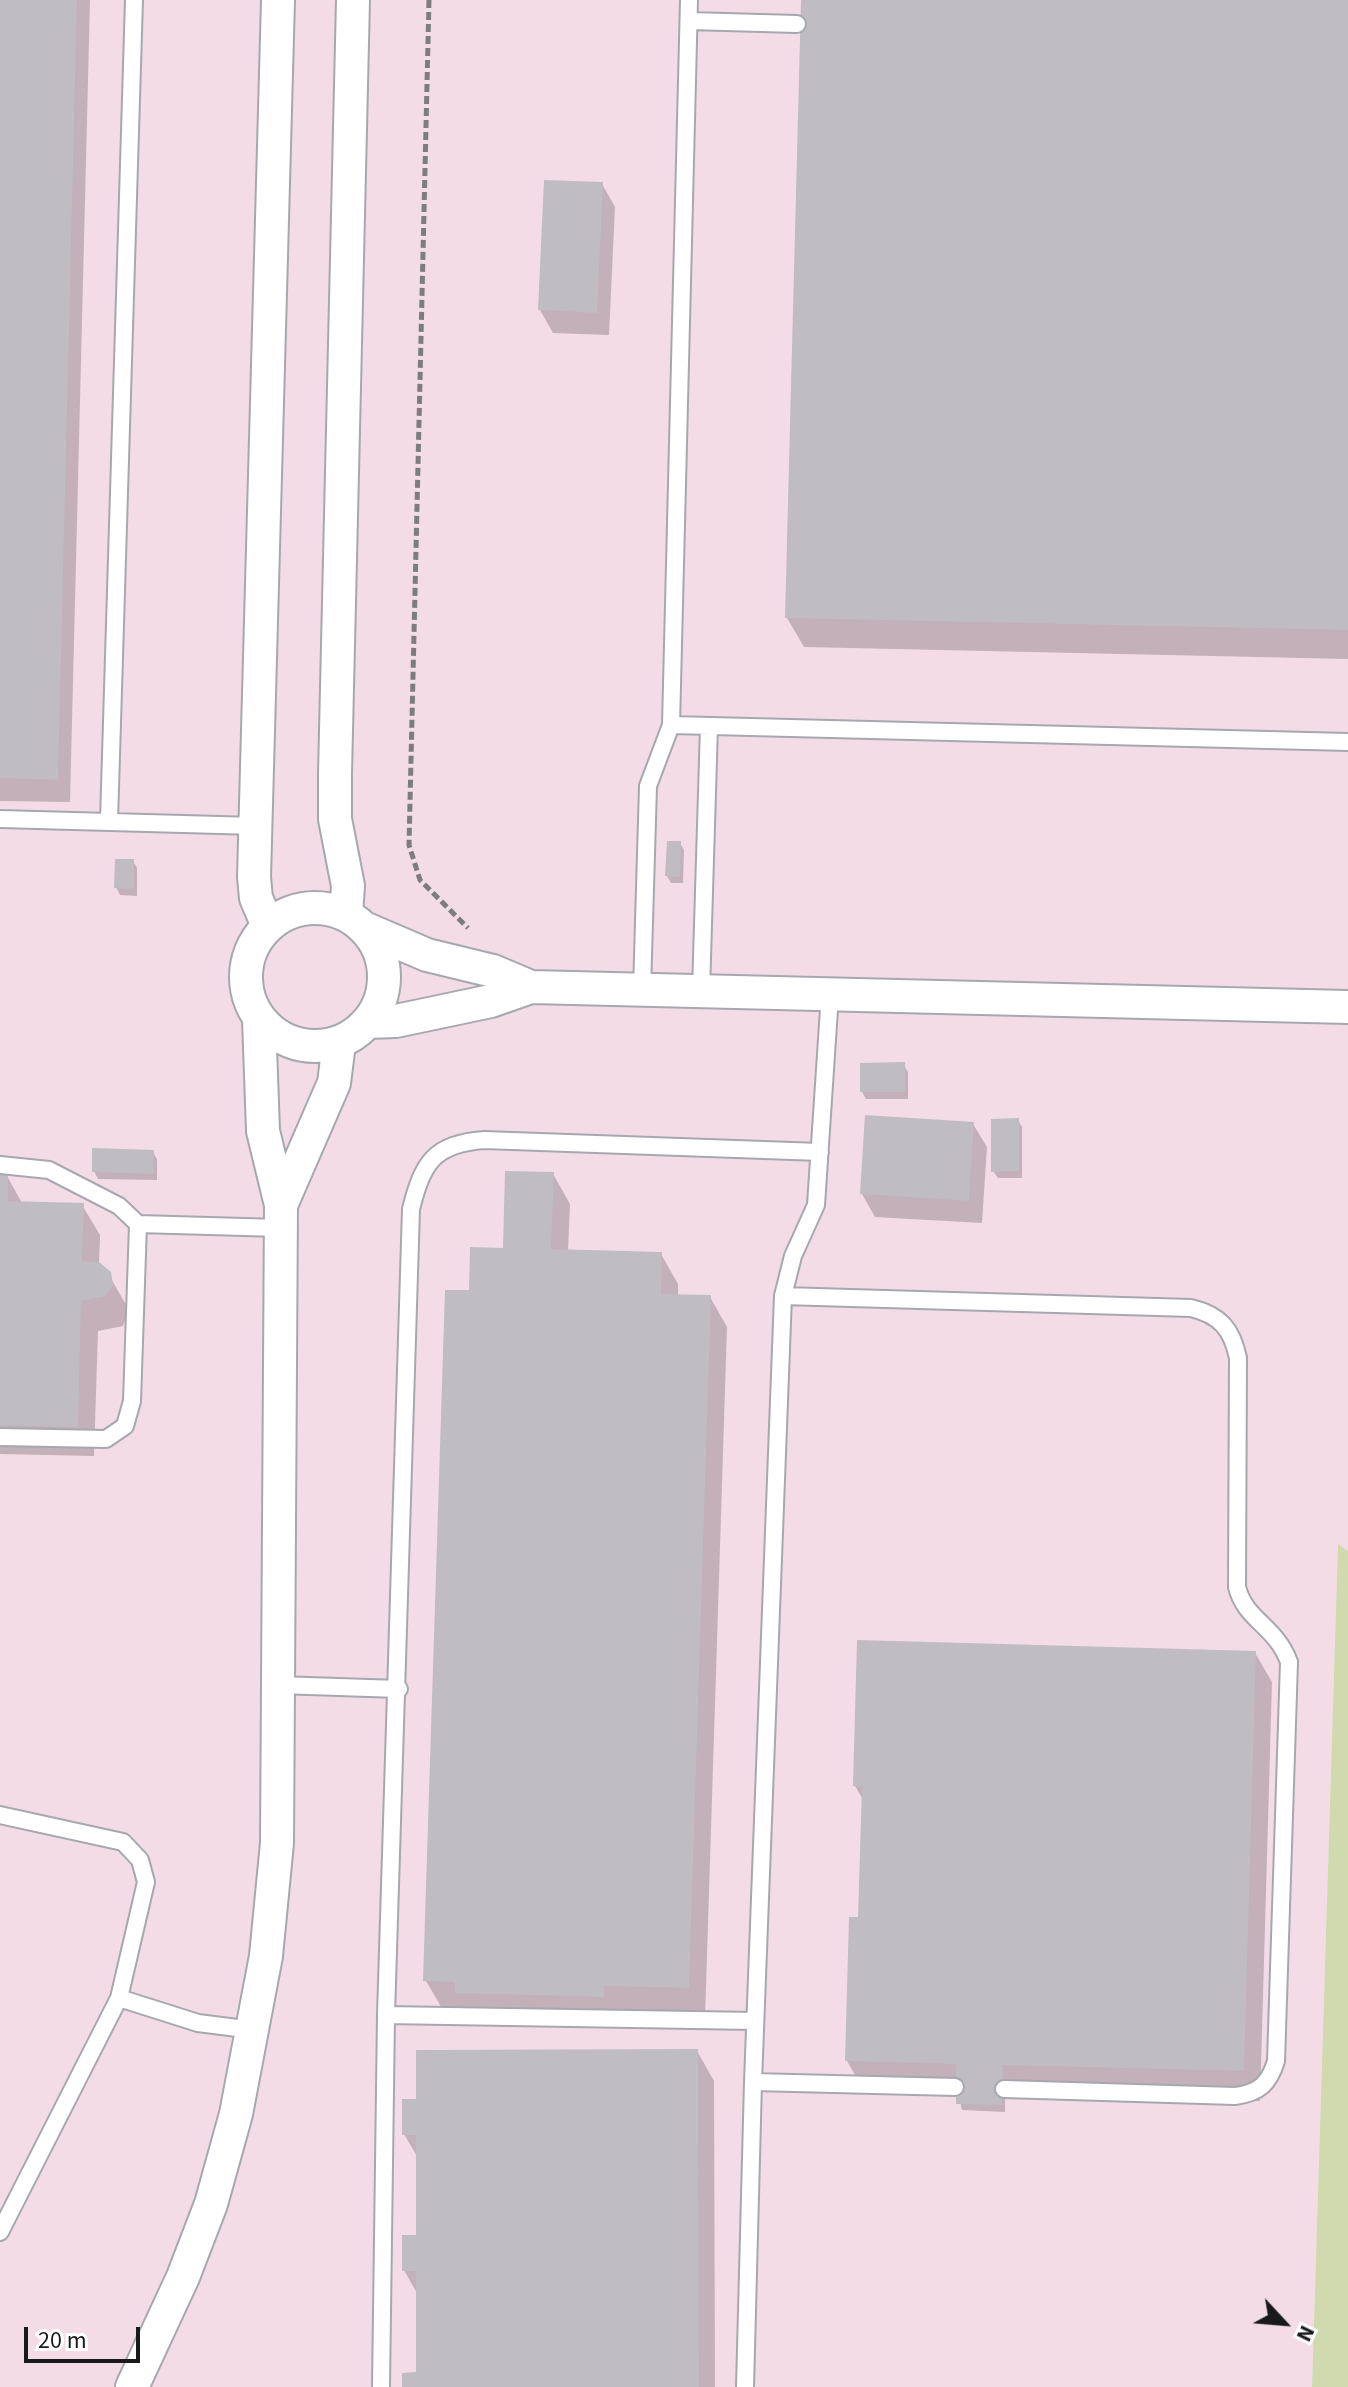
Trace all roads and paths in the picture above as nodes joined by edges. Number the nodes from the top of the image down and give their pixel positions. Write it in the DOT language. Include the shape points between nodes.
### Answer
graph roads {
  1 [pos="134,0"];
  2 [pos="278,0"];
  3 [pos="353,0"];
  4 [pos="429,0"];
  5 [pos="689,0"];
  6 [pos="689,21"];
  7 [pos="797,24"];
  8 [pos="671,725"];
  9 [pos="709,726"];
  10 [pos="1348,742"];
  11 [pos="0,819"];
  12 [pos="109,821"];
  13 [pos="256,826"];
  14 [pos="355,922"];
  15 [pos="268,926"];
  16 [pos="478,929"];
  17 [pos="531,987"];
  18 [pos="642,990"];
  19 [pos="701,991"];
  20 [pos="830,994"];
  21 [pos="1348,1007"];
  22 [pos="259,1019"];
  23 [pos="367,1022"];
  24 [pos="339,1043"];
  25 [pos="820,1152"];
  26 [pos="0,1165"];
  27 [pos="281,1216"];
  28 [pos="138,1224"];
  29 [pos="783,1296"];
  30 [pos="0,1437"];
  31 [pos="278,1685"];
  32 [pos="399,1689"];
  33 [pos="0,1815"];
  34 [pos="119,1998"];
  35 [pos="386,2015"];
  36 [pos="755,2021"];
  37 [pos="253,2030"];
  38 [pos="753,2082"];
  39 [pos="955,2087"];
  40 [pos="1004,2089"];
  41 [pos="0,2232"];
  42 [pos="132,2387"];
  43 [pos="381,2387"];
  44 [pos="745,2387"];
  1 -- 12 [label="lane"];
  2 -- 13 [label="street"];
  3 -- 14 [label="street" via="335,819"];
  4 -- 16 [label="path" via="409,845 427,890 468,928"];
  5 -- 6 [label="lane"];
  6 -- 7 [label="lane"];
  6 -- 8 [label="lane"];
  8 -- 9 [label="lane"];
  8 -- 18 [label="lane" via="648,786"];
  9 -- 10 [label="lane"];
  9 -- 19 [label="lane"];
  11 -- 12 [label="lane"];
  12 -- 13 [label="lane"];
  13 -- 15 [label="street" via="254,889"];
  14 -- 15 [label="street" via="326,908 305,908"];
  14 -- 17 [label="street" via="427,955 493,971"];
  14 -- 23 [label="street" via="378,949 384,975 380,1000"];
  15 -- 22 [label="street" via="251,951 245,981"];
  17 -- 18 [label="street"];
  17 -- 23 [label="street" via="491,1001"];
  18 -- 19 [label="street"];
  19 -- 20 [label="street"];
  20 -- 21 [label="street"];
  20 -- 25 [label="lane"];
  22 -- 24 [label="street" via="292,1043"];
  22 -- 27 [label="street" via="263,1131"];
  23 -- 24 [label="street"];
  24 -- 27 [label="street" via="334,1083"];
  25 -- 29 [label="lane" via="816,1205 793,1256"];
  25 -- 32 [label="lane" via="484,1140 458,1142 434,1155 419,1177 411,1209"];
  26 -- 28 [label="lane" via="49,1170 119,1206"];
  27 -- 28 [label="lane"];
  27 -- 31 [label="street"];
  28 -- 30 [label="lane" via="132,1401 125,1426 106,1439"];
  29 -- 36 [label="lane"];
  29 -- 40 [label="lane" via="1191,1308 1216,1318 1234,1337 1237,1587 1244,1607 1275,1635 1289,1662 1276,2061 1259,2091 1235,2096"];
  31 -- 32 [label="lane"];
  31 -- 37 [label="street" via="275,1870"];
  32 -- 35 [label="lane"];
  33 -- 34 [label="lane" via="123,1842 140,1860 146,1882"];
  34 -- 37 [label="lane" via="198,2023"];
  34 -- 41 [label="lane"];
  35 -- 36 [label="lane"];
  35 -- 43 [label="lane"];
  36 -- 38 [label="lane"];
  37 -- 42 [label="street" via="211,2204"];
  38 -- 39 [label="lane"];
  38 -- 44 [label="lane"];
}
